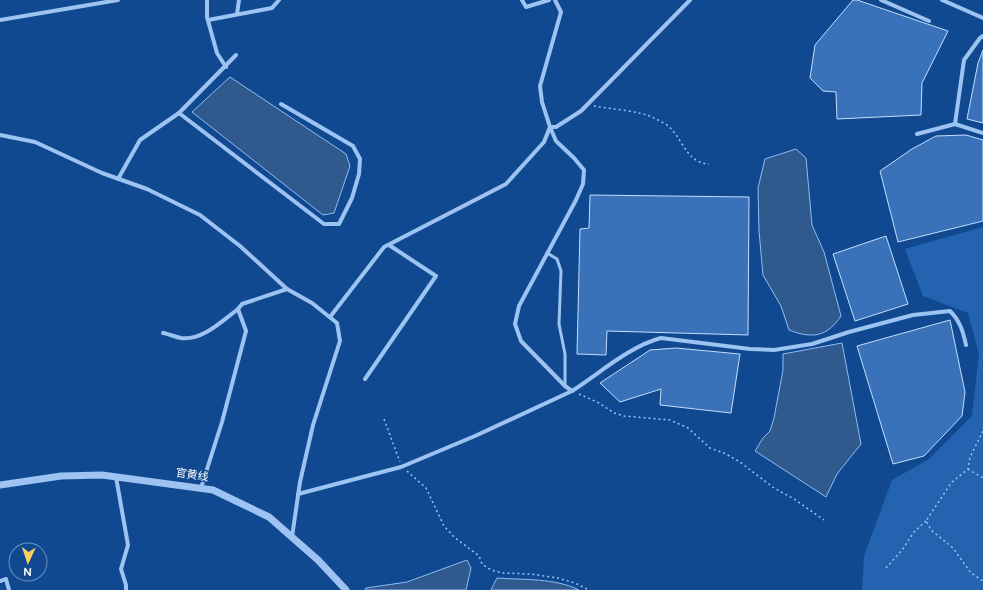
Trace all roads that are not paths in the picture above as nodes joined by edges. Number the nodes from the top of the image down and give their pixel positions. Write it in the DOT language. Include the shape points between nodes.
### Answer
graph roads {
  1 [pos="118,0"];
  2 [pos="207,0"];
  3 [pos="240,0"];
  4 [pos="279,0"];
  5 [pos="522,0"];
  6 [pos="550,0"];
  7 [pos="555,0"];
  8 [pos="690,0"];
  9 [pos="881,0"];
  10 [pos="942,0"];
  11 [pos="237,14"];
  12 [pos="983,18"];
  13 [pos="0,20"];
  14 [pos="208,20"];
  15 [pos="929,21"];
  16 [pos="983,36"];
  17 [pos="236,55"];
  18 [pos="226,67"];
  19 [pos="281,104"];
  20 [pos="179,113"];
  21 [pos="955,124"];
  22 [pos="550,127"];
  23 [pos="983,133"];
  24 [pos="917,134"];
  25 [pos="0,135"];
  26 [pos="118,179"];
  27 [pos="389,244"];
  28 [pos="547,254"];
  29 [pos="287,289"];
  30 [pos="238,309"];
  31 [pos="330,317"];
  32 [pos="163,333"];
  33 [pos="966,345"];
  34 [pos="365,379"];
  35 [pos="565,386"];
  36 [pos="572,391"];
  37 [pos="116,476"];
  38 [pos="0,485"];
  39 [pos="201,488"];
  40 [pos="298,494"];
  41 [pos="292,538"];
  42 [pos="0,581"];
  43 [pos="9,590"];
  44 [pos="126,590"];
  45 [pos="346,590"];
  1 -- 13 [label="street"];
  2 -- 14 [label="street"];
  3 -- 11 [label="street"];
  4 -- 11 [label="street" via="272,8"];
  5 -- 6 [label="street" via="526,7"];
  7 -- 22 [label="street" via="560,12 540,86"];
  8 -- 22 [label="street" via="581,111 556,127"];
  9 -- 15 [label="street"];
  10 -- 12 [label="street"];
  11 -- 14 [label="street"];
  14 -- 18 [label="street" via="217,53"];
  16 -- 21 [label="street" via="964,60"];
  17 -- 18 [label="street"];
  18 -- 20 [label="street"];
  19 -- 20 [label="street" via="354,146 360,159 359,174 352,198 339,224 324,224"];
  20 -- 26 [label="street" via="140,140"];
  21 -- 23 [label="street"];
  21 -- 24 [label="street"];
  22 -- 27 [label="street" via="544,142 506,184"];
  22 -- 28 [label="street" via="556,141 584,170 576,200"];
  25 -- 26 [label="street" via="35,142"];
  26 -- 29 [label="street" via="148,189 200,215 240,246"];
  27 -- 31 [label="street" via="384,247"];
  27 -- 34 [label="street" via="436,276"];
  28 -- 35 [label="lane" via="557,259 561,271 558,324 565,354"];
  28 -- 35 [label="street" via="519,306 515,324 521,341"];
  29 -- 30 [label="street" via="242,304"];
  29 -- 31 [label="street"];
  30 -- 32 [label="street" via="198,336 182,338"];
  30 -- 39 [label="street" via="246,330 222,422"];
  31 -- 40 [label="street" via="337,323 340,341 314,425"];
  33 -- 36 [label="street" via="963,329 950,311 913,315 812,344 774,350 661,338 650,341 624,356"];
  35 -- 36 [label="street"];
  36 -- 40 [label="street" via="402,467"];
  37 -- 38 [label="street, 官黄线" via="62,476"];
  37 -- 39 [label="street, 官黄线"];
  37 -- 44 [label="street" via="128,545 121,569"];
  39 -- 41 [label="street, 官黄线" via="213,490 269,517"];
  40 -- 41 [label="street"];
  41 -- 45 [label="street, 官黄线" via="318,560"];
  42 -- 43 [label="street" via="6,579"];
}
